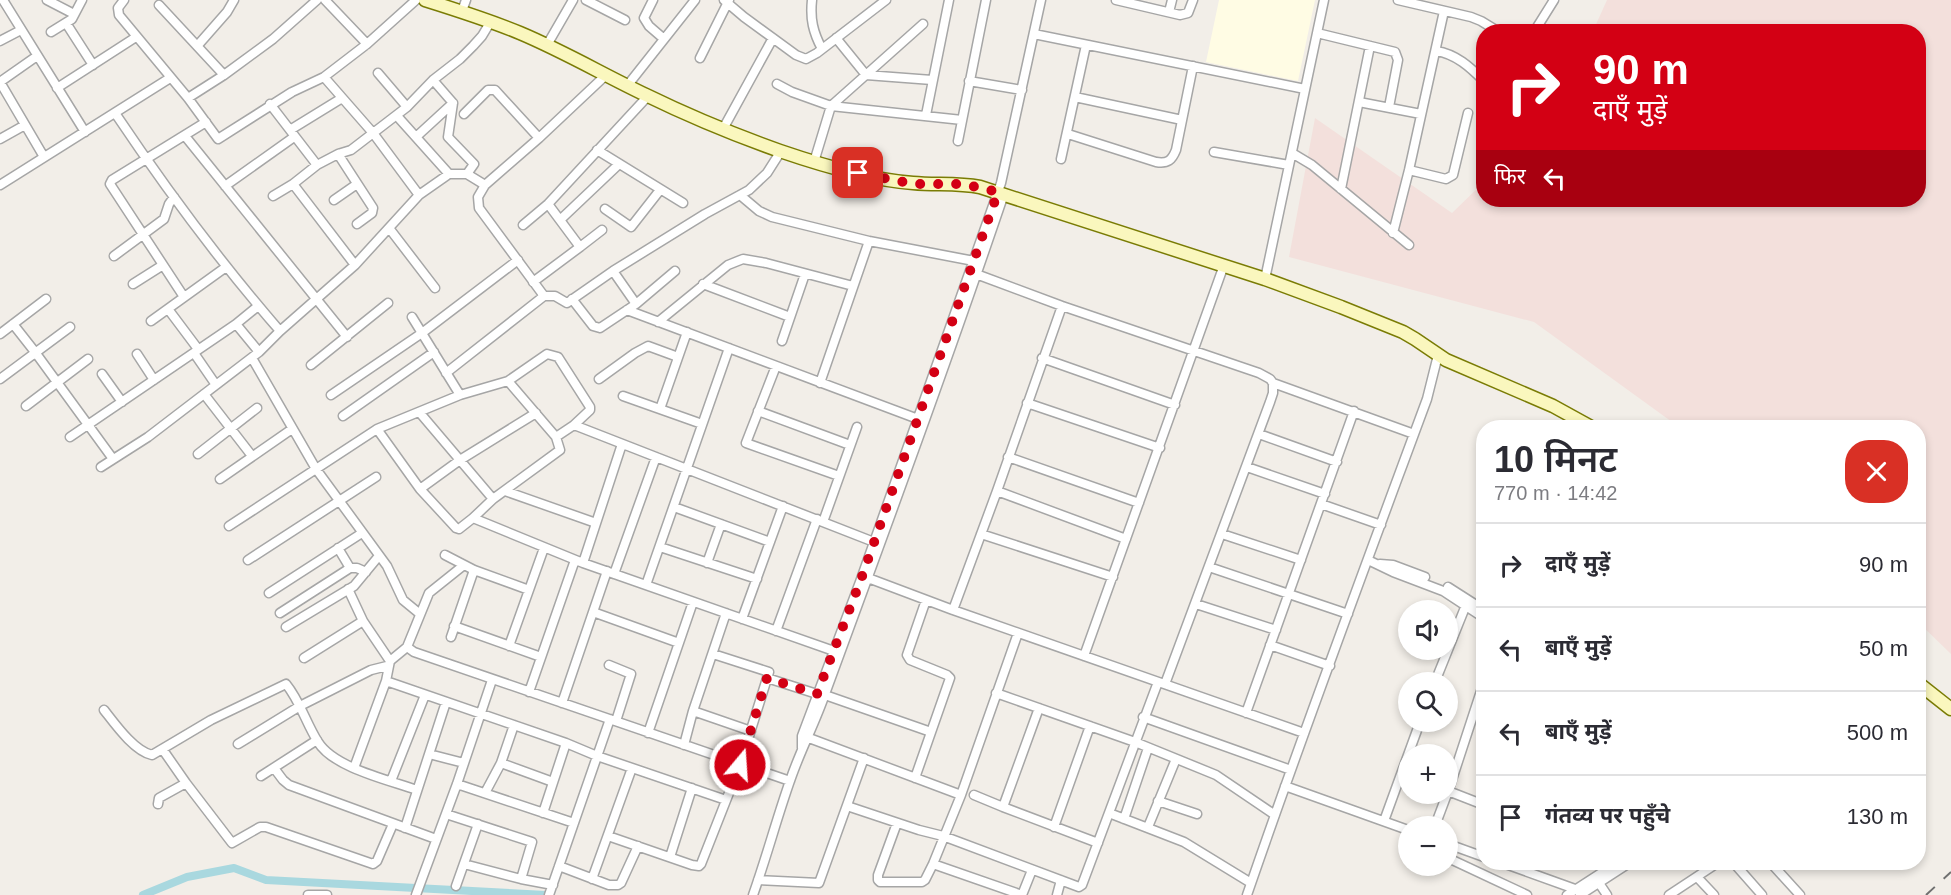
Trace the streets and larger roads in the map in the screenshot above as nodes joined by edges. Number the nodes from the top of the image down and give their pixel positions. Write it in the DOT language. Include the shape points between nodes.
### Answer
graph roads {
  1 [pos="3,0"];
  2 [pos="47,0"];
  3 [pos="82,0"];
  4 [pos="124,0"];
  5 [pos="233,0"];
  6 [pos="318,0"];
  7 [pos="325,0"];
  8 [pos="416,0"];
  9 [pos="425,0"];
  10 [pos="573,0"];
  11 [pos="586,0"];
  12 [pos="653,0"];
  13 [pos="695,0"];
  14 [pos="812,0"];
  15 [pos="886,0"];
  16 [pos="949,0"];
  17 [pos="986,0"];
  18 [pos="1041,0"];
  19 [pos="1116,0"];
  20 [pos="1172,0"];
  21 [pos="1193,0"];
  22 [pos="1324,0"];
  23 [pos="1398,0"];
  24 [pos="1554,0"];
  25 [pos="727,1"];
  26 [pos="1145,4"];
  27 [pos="159,5"];
  28 [pos="464,6"];
  29 [pos="1444,11"];
  30 [pos="1169,12"];
  31 [pos="74,14"];
  32 [pos="625,20"];
  33 [pos="491,21"];
  34 [pos="66,23"];
  35 [pos="923,24"];
  36 [pos="1485,24"];
  37 [pos="1539,24"];
  38 [pos="21,30"];
  39 [pos="51,32"];
  40 [pos="1317,33"];
  41 [pos="1034,34"];
  42 [pos="136,37"];
  43 [pos="773,38"];
  44 [pos="836,38"];
  45 [pos="664,39"];
  46 [pos="0,41"];
  47 [pos="367,44"];
  48 [pos="198,45"];
  49 [pos="548,45"];
  50 [pos="1086,45"];
  51 [pos="1370,46"];
  52 [pos="822,49"];
  53 [pos="1436,51"];
  54 [pos="37,56"];
  55 [pos="700,58"];
  56 [pos="93,65"];
  57 [pos="1193,66"];
  58 [pos="378,73"];
  59 [pos="607,74"];
  60 [pos="1476,74"];
  61 [pos="224,75"];
  62 [pos="866,75"];
  63 [pos="324,77"];
  64 [pos="170,78"];
  65 [pos="433,80"];
  66 [pos="933,80"];
  67 [pos="969,81"];
  68 [pos="777,84"];
  69 [pos="627,86"];
  70 [pos="57,88"];
  71 [pos="1305,89"];
  72 [pos="1022,90"];
  73 [pos="648,96"];
  74 [pos="1075,97"];
  75 [pos="188,98"];
  76 [pos="342,98"];
  77 [pos="1359,102"];
  78 [pos="453,103"];
  79 [pos="270,104"];
  80 [pos="831,106"];
  81 [pos="407,107"];
  82 [pos="1389,107"];
  83 [pos="115,113"];
  84 [pos="1468,113"];
  85 [pos="464,114"];
  86 [pos="1421,114"];
  87 [pos="926,115"];
  88 [pos="397,116"];
  89 [pos="962,120"];
  90 [pos="1182,120"];
  91 [pos="206,122"];
  92 [pos="25,125"];
  93 [pos="723,129"];
  94 [pos="85,132"];
  95 [pos="292,133"];
  96 [pos="373,134"];
  97 [pos="1068,134"];
  98 [pos="185,136"];
  99 [pos="416,137"];
  100 [pos="539,138"];
  101 [pos="0,139"];
  102 [pos="958,141"];
  103 [pos="597,150"];
  104 [pos="781,151"];
  105 [pos="1214,152"];
  106 [pos="1292,153"];
  107 [pos="338,154"];
  108 [pos="44,157"];
  109 [pos="146,159"];
  110 [pos="1061,159"];
  111 [pos="814,162"];
  112 [pos="317,165"];
  113 [pos="618,165"];
  114 [pos="1289,165"];
  115 [pos="1409,170"];
  116 [pos="449,174"];
  117 [pos="467,174"];
  118 [pos="0,184"];
  119 [pos="293,184"];
  120 [pos="357,184"];
  121 [pos="485,185"];
  122 [pos="225,186"];
  123 [pos="1341,189"];
  124 [pos="660,190"];
  125 [pos="1001,193"];
  126 [pos="419,195"];
  127 [pos="740,195"];
  128 [pos="273,196"];
  129 [pos="174,197"];
  130 [pos="334,200"];
  131 [pos="683,203"];
  132 [pos="548,204"];
  133 [pos="605,209"];
  134 [pos="560,220"];
  135 [pos="357,224"];
  136 [pos="523,225"];
  137 [pos="389,228"];
  138 [pos="602,230"];
  139 [pos="1393,233"];
  140 [pos="144,236"];
  141 [pos="869,241"];
  142 [pos="1409,245"];
  143 [pos="580,247"];
  144 [pos="114,256"];
  145 [pos="518,260"];
  146 [pos="974,261"];
  147 [pos="162,264"];
  148 [pos="355,265"];
  149 [pos="1224,265"];
  150 [pos="226,267"];
  151 [pos="613,271"];
  152 [pos="675,271"];
  153 [pos="805,274"];
  154 [pos="976,274"];
  155 [pos="1265,279"];
  156 [pos="533,282"];
  157 [pos="133,284"];
  158 [pos="703,285"];
  159 [pos="853,286"];
  160 [pos="435,288"];
  161 [pos="544,296"];
  162 [pos="184,297"];
  163 [pos="46,299"];
  164 [pos="317,299"];
  165 [pos="572,299"];
  166 [pos="388,303"];
  167 [pos="636,304"];
  168 [pos="258,306"];
  169 [pos="1062,306"];
  170 [pos="168,309"];
  171 [pos="627,310"];
  172 [pos="412,317"];
  173 [pos="790,317"];
  174 [pos="151,321"];
  175 [pos="658,322"];
  176 [pos="13,324"];
  177 [pos="236,324"];
  178 [pos="70,327"];
  179 [pos="1,330"];
  180 [pos="280,331"];
  181 [pos="687,332"];
  182 [pos="422,333"];
  183 [pos="346,337"];
  184 [pos="782,341"];
  185 [pos="729,348"];
  186 [pos="1194,350"];
  187 [pos="196,351"];
  188 [pos="35,352"];
  189 [pos="434,352"];
  190 [pos="137,354"];
  191 [pos="256,355"];
  192 [pos="1438,355"];
  193 [pos="678,357"];
  194 [pos="1042,358"];
  195 [pos="88,359"];
  196 [pos="311,365"];
  197 [pos="776,366"];
  198 [pos="446,373"];
  199 [pos="102,374"];
  200 [pos="0,379"];
  201 [pos="599,379"];
  202 [pos="154,380"];
  203 [pos="508,381"];
  204 [pos="58,382"];
  205 [pos="820,383"];
  206 [pos="1273,383"];
  207 [pos="216,385"];
  208 [pos="204,394"];
  209 [pos="331,395"];
  210 [pos="460,395"];
  211 [pos="623,396"];
  212 [pos="122,402"];
  213 [pos="1027,403"];
  214 [pos="1175,405"];
  215 [pos="26,406"];
  216 [pos="256,408"];
  217 [pos="660,409"];
  218 [pos="758,411"];
  219 [pos="1354,411"];
  220 [pos="420,413"];
  221 [pos="536,413"];
  222 [pos="343,416"];
  223 [pos="918,419"];
  224 [pos="1578,420"];
  225 [pos="702,424"];
  226 [pos="88,425"];
  227 [pos="574,425"];
  228 [pos="857,427"];
  229 [pos="230,429"];
  230 [pos="292,429"];
  231 [pos="377,429"];
  232 [pos="1259,434"];
  233 [pos="1414,434"];
  234 [pos="70,437"];
  235 [pos="556,437"];
  236 [pos="622,444"];
  237 [pos="850,445"];
  238 [pos="1160,448"];
  239 [pos="198,454"];
  240 [pos="252,456"];
  241 [pos="656,457"];
  242 [pos="1008,457"];
  243 [pos="113,459"];
  244 [pos="460,460"];
  245 [pos="1337,462"];
  246 [pos="100,467"];
  247 [pos="1247,467"];
  248 [pos="316,469"];
  249 [pos="687,469"];
  250 [pos="839,476"];
  251 [pos="376,477"];
  252 [pos="220,479"];
  253 [pos="420,489"];
  254 [pos="505,491"];
  255 [pos="997,491"];
  256 [pos="1325,494"];
  257 [pos="493,499"];
  258 [pos="338,500"];
  259 [pos="1139,503"];
  260 [pos="1322,504"];
  261 [pos="783,506"];
  262 [pos="674,507"];
  263 [pos="473,518"];
  264 [pos="820,520"];
  265 [pos="596,523"];
  266 [pos="721,524"];
  267 [pos="1381,525"];
  268 [pos="229,526"];
  269 [pos="362,533"];
  270 [pos="981,534"];
  271 [pos="1222,534"];
  272 [pos="1126,540"];
  273 [pos="770,542"];
  274 [pos="874,542"];
  275 [pos="660,547"];
  276 [pos="338,548"];
  277 [pos="544,548"];
  278 [pos="445,555"];
  279 [pos="378,557"];
  280 [pos="248,560"];
  281 [pos="1301,560"];
  282 [pos="1368,560"];
  283 [pos="579,562"];
  284 [pos="707,563"];
  285 [pos="1380,564"];
  286 [pos="464,565"];
  287 [pos="1209,567"];
  288 [pos="350,568"];
  289 [pos="474,570"];
  290 [pos="366,572"];
  291 [pos="610,573"];
  292 [pos="1113,577"];
  293 [pos="868,578"];
  294 [pos="757,579"];
  295 [pos="646,585"];
  296 [pos="348,589"];
  297 [pos="529,590"];
  298 [pos="269,593"];
  299 [pos="1288,595"];
  300 [pos="926,600"];
  301 [pos="693,602"];
  302 [pos="1196,604"];
  303 [pos="1466,605"];
  304 [pos="1476,605"];
  305 [pos="953,610"];
  306 [pos="593,612"];
  307 [pos="1476,612"];
  308 [pos="280,613"];
  309 [pos="726,613"];
  310 [pos="420,614"];
  311 [pos="1348,614"];
  312 [pos="742,619"];
  313 [pos="363,621"];
  314 [pos="454,626"];
  315 [pos="286,627"];
  316 [pos="1276,630"];
  317 [pos="776,631"];
  318 [pos="1018,633"];
  319 [pos="451,637"];
  320 [pos="679,643"];
  321 [pos="1270,645"];
  322 [pos="509,646"];
  323 [pos="407,647"];
  324 [pos="834,651"];
  325 [pos="713,654"];
  326 [pos="1084,656"];
  327 [pos="304,657"];
  328 [pos="541,657"];
  329 [pos="388,664"];
  330 [pos="609,665"];
  331 [pos="1330,666"];
  332 [pos="1439,672"];
  333 [pos="767,678"];
  334 [pos="492,680"];
  335 [pos="386,681"];
  336 [pos="1161,683"];
  337 [pos="1926,690"];
  338 [pos="529,692"];
  339 [pos="996,693"];
  340 [pos="821,694"];
  341 [pos="424,695"];
  342 [pos="446,702"];
  343 [pos="562,703"];
  344 [pos="300,706"];
  345 [pos="1476,706"];
  346 [pos="1039,708"];
  347 [pos="104,710"];
  348 [pos="1951,710"];
  349 [pos="693,711"];
  350 [pos="1246,713"];
  351 [pos="480,714"];
  352 [pos="1143,717"];
  353 [pos="613,720"];
  354 [pos="514,725"];
  355 [pos="1090,726"];
  356 [pos="751,731"];
  357 [pos="931,732"];
  358 [pos="1416,732"];
  359 [pos="648,733"];
  360 [pos="1304,733"];
  361 [pos="808,738"];
  362 [pos="317,740"];
  363 [pos="1135,742"];
  364 [pos="566,743"];
  365 [pos="238,744"];
  366 [pos="684,746"];
  367 [pos="801,748"];
  368 [pos="1148,748"];
  369 [pos="163,750"];
  370 [pos="429,754"];
  371 [pos="597,756"];
  372 [pos="864,758"];
  373 [pos="1176,759"];
  374 [pos="1458,761"];
  375 [pos="464,763"];
  376 [pos="501,763"];
  377 [pos="740,765"];
  378 [pos="274,768"];
  379 [pos="354,768"];
  380 [pos="632,768"];
  381 [pos="1290,770"];
  382 [pos="261,776"];
  383 [pos="915,778"];
  384 [pos="391,781"];
  385 [pos="790,781"];
  386 [pos="553,782"];
  387 [pos="186,783"];
  388 [pos="457,784"];
  389 [pos="1285,786"];
  390 [pos="692,788"];
  391 [pos="417,790"];
  392 [pos="485,794"];
  393 [pos="960,795"];
  394 [pos="974,795"];
  395 [pos="1458,796"];
  396 [pos="726,800"];
  397 [pos="1158,801"];
  398 [pos="1476,802"];
  399 [pos="158,804"];
  400 [pos="847,806"];
  401 [pos="1004,807"];
  402 [pos="543,813"];
  403 [pos="1109,813"];
  404 [pos="446,814"];
  405 [pos="1197,814"];
  406 [pos="1275,815"];
  407 [pos="1124,819"];
  408 [pos="1384,821"];
  409 [pos="574,823"];
  410 [pos="897,823"];
  411 [pos="393,824"];
  412 [pos="478,824"];
  413 [pos="1148,826"];
  414 [pos="1398,826"];
  415 [pos="1054,827"];
  416 [pos="405,828"];
  417 [pos="608,836"];
  418 [pos="944,836"];
  419 [pos="436,839"];
  420 [pos="1098,843"];
  421 [pos="638,846"];
  422 [pos="1458,848"];
  423 [pos="1476,854"];
  424 [pos="670,857"];
  425 [pos="1458,863"];
  426 [pos="464,864"];
  427 [pos="933,864"];
  428 [pos="559,866"];
  429 [pos="1032,870"];
  430 [pos="1521,870"];
  431 [pos="1608,870"];
  432 [pos="1616,870"];
  433 [pos="1707,870"];
  434 [pos="1740,870"];
  435 [pos="1777,870"];
  436 [pos="1697,877"];
  437 [pos="521,879"];
  438 [pos="592,879"];
  439 [pos="758,880"];
  440 [pos="1061,880"];
  441 [pos="1597,880"];
  442 [pos="1251,883"];
  443 [pos="456,886"];
  444 [pos="551,889"];
  445 [pos="417,892"];
  446 [pos="1578,892"];
  447 [pos="308,895"];
  448 [pos="327,895"];
  449 [pos="753,895"];
  450 [pos="1022,895"];
  451 [pos="1057,895"];
  452 [pos="1246,895"];
  453 [pos="1527,895"];
  454 [pos="1567,895"];
  455 [pos="1607,895"];
  456 [pos="1669,895"];
  457 [pos="1714,895"];
  458 [pos="1762,895"];
  459 [pos="1800,895"];
  1 -- 38 [label="street"];
  2 -- 31 [label="street"];
  3 -- 31 [label="street"];
  4 -- 42 [label="street" via="117,11"];
  5 -- 48 [label="street"];
  6 -- 61 [label="street"];
  7 -- 47 [label="street"];
  8 -- 47 [label="street"];
  9 -- 28 [label="street"];
  10 -- 49 [label="street"];
  11 -- 32 [label="street"];
  12 -- 45 [label="street" via="644,18"];
  13 -- 45 [label="street"];
  14 -- 52 [label="street" via="814,34"];
  15 -- 44 [label="street"];
  16 -- 66 [label="street"];
  17 -- 67 [label="street"];
  18 -- 41 [label="street"];
  19 -- 26 [label="street"];
  20 -- 30 [label="street"];
  21 -- 30 [label="street" via="1188,14"];
  22 -- 40 [label="street"];
  23 -- 29 [label="street"];
  24 -- 37 [label="street"];
  25 -- 43 [label="street"];
  25 -- 55 [label="street"];
  26 -- 30 [label="street"];
  27 -- 48 [label="street"];
  28 -- 33 [label="street"];
  29 -- 36 [label="street"];
  29 -- 53 [label="street"];
  31 -- 34 [label="street"];
  33 -- 49 [label="street"];
  33 -- 65 [label="street" via="473,46"];
  34 -- 39 [label="street"];
  34 -- 56 [label="street"];
  35 -- 62 [label="street"];
  38 -- 46 [label="street"];
  38 -- 54 [label="street"];
  40 -- 51 [label="street"];
  40 -- 71 [label="street"];
  41 -- 50 [label="street"];
  41 -- 72 [label="street"];
  42 -- 56 [label="street"];
  42 -- 64 [label="street"];
  43 -- 52 [label="street" via="801,58 810,58"];
  43 -- 93 [label="street"];
  44 -- 52 [label="street"];
  44 -- 62 [label="street"];
  45 -- 69 [label="street"];
  47 -- 63 [label="street"];
  48 -- 61 [label="street"];
  49 -- 59 [label="street"];
  50 -- 57 [label="street"];
  50 -- 74 [label="street"];
  51 -- 77 [label="street"];
  51 -- 82 [label="street" via="1391,50 1398,56"];
  53 -- 60 [label="street" via="1461,60"];
  53 -- 86 [label="street"];
  54 -- 70 [label="street"];
  54 -- 92 [label="street" via="0,82"];
  56 -- 70 [label="street"];
  57 -- 71 [label="street"];
  57 -- 90 [label="street"];
  58 -- 81 [label="street"];
  59 -- 69 [label="street"];
  59 -- 100 [label="street"];
  61 -- 75 [label="street"];
  62 -- 66 [label="street"];
  62 -- 80 [label="street"];
  63 -- 76 [label="street"];
  63 -- 79 [label="street"];
  64 -- 75 [label="street"];
  64 -- 83 [label="street"];
  65 -- 78 [label="street"];
  65 -- 81 [label="street"];
  66 -- 87 [label="street"];
  67 -- 72 [label="street"];
  67 -- 89 [label="street"];
  68 -- 80 [label="street"];
  69 -- 73 [label="street"];
  70 -- 94 [label="street"];
  71 -- 106 [label="street"];
  72 -- 125 [label="street"];
  73 -- 93 [label="street"];
  73 -- 103 [label="street"];
  74 -- 90 [label="street"];
  74 -- 97 [label="street"];
  75 -- 91 [label="street"];
  76 -- 95 [label="street"];
  76 -- 96 [label="street"];
  77 -- 82 [label="street"];
  77 -- 123 [label="street"];
  78 -- 99 [label="street"];
  78 -- 117 [label="street" via="448,137 474,164"];
  79 -- 91 [label="street" via="218,139"];
  79 -- 95 [label="street"];
  80 -- 87 [label="street"];
  80 -- 111 [label="street"];
  81 -- 88 [label="street"];
  82 -- 86 [label="street"];
  83 -- 94 [label="street"];
  83 -- 109 [label="street"];
  84 -- 115 [label="street" via="1453,176 1446,179"];
  85 -- 100 [label="street" via="488,90 495,90"];
  86 -- 115 [label="street"];
  87 -- 89 [label="street"];
  88 -- 96 [label="street"];
  88 -- 99 [label="street"];
  89 -- 102 [label="street"];
  90 -- 97 [label="street" via="1174,157 1166,163"];
  91 -- 98 [label="street"];
  92 -- 101 [label="street"];
  92 -- 108 [label="street"];
  93 -- 104 [label="street"];
  94 -- 108 [label="street"];
  95 -- 112 [label="street"];
  95 -- 122 [label="street"];
  96 -- 107 [label="street"];
  96 -- 126 [label="street"];
  97 -- 110 [label="street"];
  98 -- 109 [label="street"];
  98 -- 122 [label="street"];
  99 -- 116 [label="street"];
  100 -- 121 [label="street"];
  103 -- 113 [label="street"];
  103 -- 132 [label="street"];
  104 -- 111 [label="street"];
  104 -- 127 [label="street" via="757,184"];
  105 -- 114 [label="street"];
  106 -- 114 [label="street"];
  106 -- 123 [label="street"];
  107 -- 112 [label="street"];
  107 -- 120 [label="street"];
  108 -- 118 [label="street"];
  109 -- 129 [label="street"];
  109 -- 140 [label="street" via="110,184"];
  111 -- 125 [label="street" via="914,184 963,184"];
  112 -- 119 [label="street"];
  113 -- 124 [label="street"];
  113 -- 134 [label="street"];
  114 -- 155 [label="street"];
  115 -- 139 [label="street"];
  116 -- 117 [label="street"];
  116 -- 126 [label="street"];
  117 -- 121 [label="street"];
  119 -- 128 [label="street"];
  119 -- 148 [label="street"];
  120 -- 130 [label="street"];
  120 -- 135 [label="street" via="373,210"];
  121 -- 145 [label="street" via="478,197 479,208"];
  122 -- 164 [label="street"];
  123 -- 139 [label="street"];
  124 -- 131 [label="street"];
  124 -- 133 [label="street" via="630,227"];
  125 -- 146 [label="street"];
  125 -- 149 [label="street"];
  125 -- 154 [label="street"];
  126 -- 137 [label="street"];
  127 -- 141 [label="street" via="772,216"];
  127 -- 151 [label="street"];
  129 -- 140 [label="street" via="164,219"];
  129 -- 150 [label="street"];
  132 -- 134 [label="street"];
  132 -- 136 [label="street"];
  134 -- 143 [label="street"];
  137 -- 148 [label="street"];
  137 -- 160 [label="street"];
  138 -- 143 [label="street"];
  139 -- 142 [label="street"];
  140 -- 144 [label="street"];
  140 -- 147 [label="street"];
  141 -- 146 [label="street"];
  141 -- 159 [label="street"];
  143 -- 156 [label="street"];
  145 -- 156 [label="street"];
  145 -- 182 [label="street"];
  146 -- 223 [label="street"];
  147 -- 157 [label="street"];
  147 -- 162 [label="street"];
  148 -- 164 [label="street"];
  149 -- 155 [label="street"];
  149 -- 186 [label="street"];
  150 -- 162 [label="street"];
  150 -- 168 [label="street"];
  151 -- 165 [label="street"];
  151 -- 167 [label="street"];
  152 -- 167 [label="street"];
  153 -- 158 [label="street" via="743,259 728,265"];
  153 -- 159 [label="street"];
  153 -- 173 [label="street"];
  154 -- 169 [label="street"];
  154 -- 293 [label="street"];
  155 -- 192 [label="street" via="1403,332"];
  156 -- 161 [label="street"];
  158 -- 173 [label="street"];
  158 -- 175 [label="street"];
  159 -- 205 [label="street"];
  161 -- 165 [label="street" via="555,296 564,303"];
  161 -- 198 [label="street"];
  162 -- 170 [label="street"];
  163 -- 176 [label="street"];
  164 -- 180 [label="street"];
  164 -- 183 [label="street"];
  165 -- 171 [label="street" via="597,328"];
  166 -- 183 [label="street"];
  167 -- 171 [label="street"];
  168 -- 177 [label="street"];
  168 -- 180 [label="street"];
  169 -- 186 [label="street"];
  169 -- 194 [label="street"];
  170 -- 174 [label="street"];
  170 -- 187 [label="street"];
  171 -- 175 [label="street"];
  172 -- 182 [label="street"];
  173 -- 184 [label="street"];
  175 -- 181 [label="street"];
  176 -- 179 [label="street"];
  176 -- 188 [label="street"];
  177 -- 187 [label="street"];
  177 -- 191 [label="street"];
  178 -- 188 [label="street"];
  180 -- 191 [label="street"];
  181 -- 185 [label="street"];
  181 -- 193 [label="street"];
  182 -- 189 [label="street"];
  182 -- 209 [label="street"];
  183 -- 196 [label="street"];
  185 -- 197 [label="street"];
  185 -- 225 [label="street"];
  186 -- 206 [label="street" via="1259,373"];
  186 -- 214 [label="street"];
  187 -- 202 [label="street"];
  187 -- 207 [label="street"];
  188 -- 200 [label="street"];
  188 -- 204 [label="street"];
  189 -- 198 [label="street"];
  189 -- 222 [label="street"];
  190 -- 202 [label="street"];
  191 -- 207 [label="street"];
  191 -- 230 [label="street"];
  192 -- 224 [label="street"];
  192 -- 233 [label="street"];
  193 -- 201 [label="street" via="648,346"];
  193 -- 217 [label="street"];
  194 -- 213 [label="street"];
  194 -- 214 [label="street"];
  195 -- 204 [label="street"];
  197 -- 205 [label="street"];
  197 -- 218 [label="street"];
  198 -- 210 [label="street"];
  199 -- 212 [label="street"];
  202 -- 212 [label="street"];
  203 -- 210 [label="street"];
  203 -- 221 [label="street"];
  203 -- 227 [label="street" via="547,354 558,357 590,407"];
  204 -- 215 [label="street"];
  204 -- 226 [label="street"];
  205 -- 223 [label="street"];
  206 -- 219 [label="street"];
  206 -- 232 [label="street"];
  207 -- 208 [label="street"];
  208 -- 229 [label="street"];
  208 -- 243 [label="street"];
  210 -- 220 [label="street"];
  211 -- 217 [label="street"];
  212 -- 226 [label="street"];
  213 -- 238 [label="street"];
  213 -- 242 [label="street"];
  214 -- 238 [label="street"];
  216 -- 229 [label="street"];
  217 -- 225 [label="street"];
  218 -- 237 [label="street"];
  218 -- 250 [label="street" via="746,443"];
  219 -- 233 [label="street"];
  219 -- 245 [label="street"];
  220 -- 231 [label="street"];
  220 -- 244 [label="street"];
  221 -- 235 [label="street"];
  221 -- 244 [label="street"];
  223 -- 274 [label="street"];
  225 -- 249 [label="street"];
  226 -- 234 [label="street"];
  226 -- 243 [label="street"];
  227 -- 235 [label="street"];
  227 -- 236 [label="street"];
  228 -- 237 [label="street"];
  229 -- 239 [label="street"];
  229 -- 240 [label="street"];
  230 -- 240 [label="street"];
  230 -- 248 [label="street"];
  231 -- 248 [label="street"];
  231 -- 253 [label="street"];
  232 -- 245 [label="street"];
  232 -- 247 [label="street"];
  233 -- 267 [label="street"];
  235 -- 254 [label="street" via="560,450"];
  236 -- 241 [label="street"];
  236 -- 265 [label="street"];
  237 -- 250 [label="street"];
  238 -- 259 [label="street"];
  240 -- 252 [label="street"];
  241 -- 249 [label="street"];
  241 -- 291 [label="street"];
  242 -- 255 [label="street"];
  242 -- 259 [label="street"];
  243 -- 246 [label="street"];
  244 -- 253 [label="street"];
  244 -- 257 [label="street"];
  245 -- 256 [label="street"];
  247 -- 256 [label="street"];
  247 -- 271 [label="street"];
  248 -- 258 [label="street"];
  248 -- 268 [label="street"];
  249 -- 261 [label="street"];
  249 -- 262 [label="street"];
  250 -- 264 [label="street"];
  251 -- 258 [label="street"];
  253 -- 263 [label="street" via="456,528"];
  254 -- 257 [label="street"];
  254 -- 265 [label="street"];
  255 -- 270 [label="street"];
  255 -- 272 [label="street"];
  256 -- 260 [label="street"];
  257 -- 263 [label="street"];
  258 -- 269 [label="street"];
  258 -- 280 [label="street"];
  259 -- 272 [label="street"];
  260 -- 267 [label="street"];
  260 -- 281 [label="street"];
  261 -- 264 [label="street"];
  261 -- 273 [label="street"];
  262 -- 266 [label="street"];
  262 -- 275 [label="street"];
  263 -- 277 [label="street"];
  264 -- 274 [label="street"];
  264 -- 317 [label="street"];
  265 -- 283 [label="street"];
  266 -- 273 [label="street"];
  266 -- 284 [label="street"];
  267 -- 282 [label="street"];
  269 -- 276 [label="street"];
  269 -- 279 [label="street"];
  270 -- 292 [label="street"];
  270 -- 305 [label="street"];
  271 -- 281 [label="street"];
  271 -- 287 [label="street"];
  272 -- 292 [label="street"];
  273 -- 294 [label="street"];
  274 -- 324 [label="street"];
  275 -- 284 [label="street"];
  275 -- 295 [label="street"];
  276 -- 288 [label="street"];
  276 -- 298 [label="street"];
  277 -- 283 [label="street"];
  277 -- 297 [label="street"];
  278 -- 286 [label="street"];
  279 -- 290 [label="street"];
  279 -- 310 [label="street" via="387,566 403,600"];
  281 -- 299 [label="street"];
  282 -- 285 [label="street"];
  282 -- 311 [label="street"];
  283 -- 291 [label="street"];
  283 -- 328 [label="street"];
  284 -- 294 [label="street"];
  285 -- 303 [label="street"];
  285 -- 304 [label="street" via="1393,565 1442,584"];
  286 -- 289 [label="street"];
  286 -- 310 [label="street" via="429,593"];
  287 -- 299 [label="street"];
  287 -- 302 [label="street"];
  288 -- 290 [label="street"];
  288 -- 308 [label="street"];
  289 -- 297 [label="street"];
  289 -- 314 [label="street"];
  290 -- 296 [label="street"];
  291 -- 295 [label="street"];
  291 -- 306 [label="street"];
  292 -- 326 [label="street"];
  293 -- 300 [label="street"];
  293 -- 340 [label="street"];
  294 -- 312 [label="street"];
  295 -- 301 [label="street"];
  296 -- 313 [label="street"];
  296 -- 315 [label="street"];
  297 -- 322 [label="street"];
  299 -- 311 [label="street"];
  299 -- 316 [label="street"];
  300 -- 305 [label="street"];
  300 -- 357 [label="street" via="907,655 910,660 949,676"];
  301 -- 309 [label="street"];
  301 -- 320 [label="street"];
  302 -- 316 [label="street"];
  302 -- 336 [label="street"];
  303 -- 307 [label="street"];
  303 -- 332 [label="street"];
  305 -- 318 [label="street"];
  306 -- 320 [label="street"];
  306 -- 343 [label="street"];
  309 -- 312 [label="street"];
  309 -- 325 [label="street"];
  310 -- 323 [label="street"];
  311 -- 331 [label="street"];
  312 -- 317 [label="street"];
  313 -- 327 [label="street"];
  313 -- 329 [label="street"];
  314 -- 319 [label="street"];
  314 -- 322 [label="street"];
  316 -- 321 [label="street"];
  317 -- 324 [label="street"];
  318 -- 326 [label="street"];
  318 -- 339 [label="street"];
  320 -- 359 [label="street"];
  321 -- 331 [label="street"];
  321 -- 350 [label="street"];
  322 -- 328 [label="street"];
  323 -- 329 [label="street"];
  323 -- 334 [label="street"];
  324 -- 340 [label="street"];
  325 -- 333 [label="street" via="769,672"];
  325 -- 349 [label="street"];
  326 -- 336 [label="street"];
  328 -- 338 [label="street"];
  329 -- 335 [label="street"];
  329 -- 344 [label="street"];
  330 -- 353 [label="street" via="631,674"];
  331 -- 360 [label="street"];
  333 -- 340 [label="street"];
  333 -- 356 [label="street"];
  334 -- 338 [label="street"];
  334 -- 351 [label="street"];
  335 -- 341 [label="street"];
  335 -- 379 [label="street"];
  336 -- 350 [label="street"];
  336 -- 352 [label="street"];
  337 -- 348 [label="street"];
  338 -- 343 [label="street"];
  339 -- 346 [label="street"];
  339 -- 393 [label="street"];
  340 -- 357 [label="street"];
  340 -- 361 [label="street"];
  340 -- 367 [label="street" via="802,736"];
  341 -- 342 [label="street"];
  341 -- 384 [label="street"];
  342 -- 351 [label="street"];
  342 -- 370 [label="street"];
  343 -- 353 [label="street"];
  344 -- 362 [label="street"];
  344 -- 365 [label="street"];
  344 -- 369 [label="street" via="284,684 211,720"];
  345 -- 374 [label="street"];
  346 -- 355 [label="street"];
  346 -- 401 [label="street"];
  347 -- 369 [label="street" via="126,738 146,754"];
  349 -- 356 [label="street"];
  349 -- 366 [label="street"];
  350 -- 360 [label="street"];
  351 -- 354 [label="street"];
  351 -- 375 [label="street"];
  352 -- 363 [label="street"];
  352 -- 381 [label="street"];
  353 -- 359 [label="street"];
  353 -- 371 [label="street"];
  354 -- 364 [label="street"];
  354 -- 376 [label="street"];
  355 -- 363 [label="street"];
  355 -- 415 [label="street"];
  356 -- 377 [label="street"];
  357 -- 383 [label="street"];
  358 -- 408 [label="street"];
  359 -- 366 [label="street"];
  360 -- 381 [label="street"];
  361 -- 367 [label="street"];
  361 -- 372 [label="street"];
  362 -- 378 [label="street"];
  362 -- 379 [label="street" via="329,755"];
  363 -- 368 [label="street"];
  363 -- 403 [label="street"];
  364 -- 371 [label="street"];
  364 -- 386 [label="street"];
  366 -- 377 [label="street"];
  367 -- 385 [label="street"];
  368 -- 373 [label="street"];
  368 -- 407 [label="street"];
  369 -- 387 [label="street"];
  370 -- 375 [label="street"];
  370 -- 391 [label="street"];
  371 -- 380 [label="street"];
  371 -- 409 [label="street"];
  372 -- 383 [label="street"];
  372 -- 400 [label="street"];
  373 -- 397 [label="street"];
  373 -- 406 [label="street" via="1216,775"];
  375 -- 388 [label="street"];
  376 -- 386 [label="street"];
  376 -- 392 [label="street"];
  377 -- 385 [label="street"];
  377 -- 396 [label="street"];
  378 -- 382 [label="street"];
  378 -- 411 [label="street" via="289,785"];
  379 -- 384 [label="street"];
  380 -- 390 [label="street"];
  380 -- 417 [label="street"];
  381 -- 389 [label="street"];
  383 -- 393 [label="street"];
  384 -- 391 [label="street"];
  385 -- 439 [label="street"];
  386 -- 402 [label="street"];
  387 -- 399 [label="street" via="159,798"];
  387 -- 411 [label="street" via="232,843 266,827 373,864"];
  388 -- 392 [label="street"];
  388 -- 404 [label="street"];
  389 -- 406 [label="street"];
  389 -- 408 [label="street"];
  390 -- 396 [label="street"];
  390 -- 424 [label="street"];
  391 -- 416 [label="street"];
  392 -- 402 [label="street"];
  393 -- 418 [label="street"];
  394 -- 401 [label="street"];
  395 -- 398 [label="street"];
  396 -- 424 [label="street" via="701,864 696,866"];
  397 -- 405 [label="street"];
  397 -- 413 [label="street"];
  400 -- 410 [label="street"];
  400 -- 439 [label="street" via="819,883"];
  401 -- 415 [label="street"];
  402 -- 409 [label="street"];
  403 -- 407 [label="street"];
  403 -- 420 [label="street"];
  404 -- 412 [label="street"];
  404 -- 419 [label="street"];
  406 -- 442 [label="street"];
  407 -- 413 [label="street"];
  408 -- 414 [label="street"];
  409 -- 428 [label="street"];
  410 -- 418 [label="street"];
  410 -- 427 [label="street" via="878,880 922,882"];
  411 -- 416 [label="street"];
  412 -- 426 [label="street"];
  412 -- 437 [label="street" via="532,842"];
  413 -- 442 [label="street" via="1184,842"];
  415 -- 420 [label="street"];
  416 -- 419 [label="street"];
  417 -- 421 [label="street"];
  417 -- 438 [label="street"];
  418 -- 427 [label="street"];
  418 -- 429 [label="street"];
  419 -- 445 [label="street"];
  420 -- 440 [label="street" via="1082,885"];
  421 -- 424 [label="street"];
  421 -- 438 [label="street" via="621,883 609,885"];
  422 -- 423 [label="street"];
  425 -- 453 [label="street"];
  426 -- 437 [label="street"];
  426 -- 443 [label="street"];
  427 -- 450 [label="street"];
  428 -- 438 [label="street"];
  428 -- 444 [label="street"];
  429 -- 440 [label="street"];
  429 -- 450 [label="street"];
  430 -- 446 [label="street"];
  431 -- 441 [label="street"];
  432 -- 441 [label="street"];
  433 -- 436 [label="street"];
  434 -- 458 [label="street"];
  435 -- 459 [label="street"];
  436 -- 456 [label="street"];
  436 -- 457 [label="street"];
  437 -- 444 [label="street"];
  439 -- 449 [label="street"];
  440 -- 451 [label="street"];
  441 -- 446 [label="street"];
  441 -- 455 [label="street"];
  442 -- 452 [label="street"];
  446 -- 454 [label="street"];
  447 -- 448 [label="street"];
}
